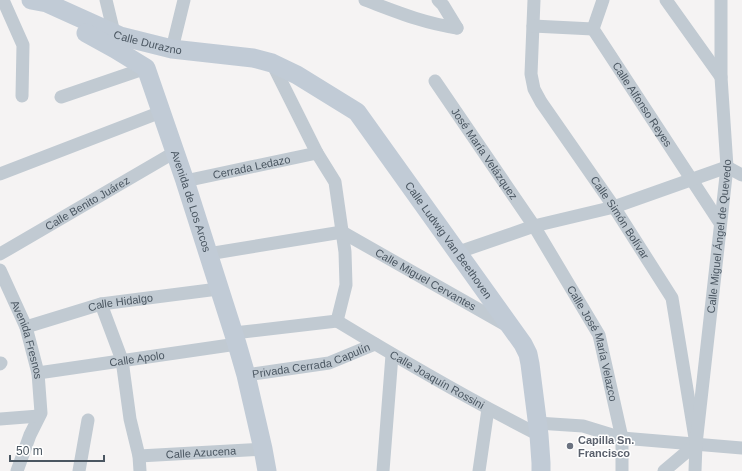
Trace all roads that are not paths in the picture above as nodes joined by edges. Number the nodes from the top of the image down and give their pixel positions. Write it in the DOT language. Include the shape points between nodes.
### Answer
graph roads {
  1 [pos="3,0"];
  2 [pos="24,0"];
  3 [pos="31,0"];
  4 [pos="106,0"];
  5 [pos="184,0"];
  6 [pos="365,0"];
  7 [pos="438,0"];
  8 [pos="534,0"];
  9 [pos="603,0"];
  10 [pos="666,0"];
  11 [pos="721,0"];
  12 [pos="533,26"];
  13 [pos="593,29"];
  14 [pos="114,33"];
  15 [pos="172,49"];
  16 [pos="272,63"];
  17 [pos="146,68"];
  18 [pos="722,77"];
  19 [pos="435,82"];
  20 [pos="22,96"];
  21 [pos="61,96"];
  22 [pos="161,112"];
  23 [pos="175,152"];
  24 [pos="317,153"];
  25 [pos="727,167"];
  26 [pos="0,174"];
  27 [pos="742,175"];
  28 [pos="693,179"];
  29 [pos="185,180"];
  30 [pos="614,207"];
  31 [pos="720,223"];
  32 [pos="534,226"];
  33 [pos="342,232"];
  34 [pos="458,252"];
  35 [pos="0,254"];
  36 [pos="208,254"];
  37 [pos="0,270"];
  38 [pos="218,288"];
  39 [pos="101,304"];
  40 [pos="337,321"];
  41 [pos="26,327"];
  42 [pos="510,327"];
  43 [pos="235,339"];
  44 [pos="375,344"];
  45 [pos="392,355"];
  46 [pos="122,360"];
  47 [pos="38,373"];
  48 [pos="246,375"];
  49 [pos="488,409"];
  50 [pos="40,415"];
  51 [pos="0,419"];
  52 [pos="88,420"];
  53 [pos="538,429"];
  54 [pos="622,438"];
  55 [pos="696,444"];
  56 [pos="742,448"];
  57 [pos="263,449"];
  58 [pos="139,456"];
  59 [pos="17,471"];
  60 [pos="79,471"];
  61 [pos="140,471"];
  62 [pos="267,471"];
  63 [pos="383,471"];
  64 [pos="479,471"];
  65 [pos="541,471"];
  66 [pos="549,471"];
  67 [pos="622,471"];
  68 [pos="664,471"];
  69 [pos="695,471"];
  1 -- 20 [label="street" via="23,45"];
  2 -- 17 [label="street" via="115,48"];
  3 -- 14 [label="street, Calle Durazno" via="46,3"];
  4 -- 14 [label="street"];
  5 -- 15 [label="street"];
  6 -- 7 [label="street" via="416,20 457,28"];
  8 -- 12 [label="street, Calle Simón Bolívar"];
  9 -- 13 [label="street"];
  10 -- 18 [label="street"];
  11 -- 18 [label="street, Calle Miguel Ángel de Quevedo"];
  12 -- 13 [label="street"];
  12 -- 30 [label="street, Calle Simón Bolívar" via="531,74 534,89"];
  13 -- 28 [label="street, Calle Alfonso Reyes"];
  14 -- 15 [label="street, Calle Durazno"];
  15 -- 16 [label="street, Calle Durazno" via="253,58"];
  16 -- 24 [label="street"];
  16 -- 34 [label="street, Calle Ludwig Van Beethoven" via="297,74 357,112"];
  17 -- 21 [label="street"];
  17 -- 22 [label="street, Avenida de Los Arcos"];
  18 -- 25 [label="street, Calle Miguel Ángel de Quevedo"];
  19 -- 32 [label="street, José María Velázquez"];
  22 -- 23 [label="street, Avenida de Los Arcos"];
  22 -- 26 [label="street"];
  23 -- 29 [label="street, Avenida de Los Arcos"];
  23 -- 35 [label="street, Calle Benito Juárez"];
  24 -- 29 [label="street, Cerrada Ledazo"];
  24 -- 33 [label="street" via="335,182"];
  25 -- 27 [label="street"];
  25 -- 28 [label="street"];
  25 -- 31 [label="street, Calle Miguel Ángel de Quevedo"];
  28 -- 30 [label="street"];
  28 -- 31 [label="street, Calle Alfonso Reyes"];
  29 -- 36 [label="street, Avenida de Los Arcos"];
  30 -- 32 [label="street"];
  30 -- 55 [label="street, Calle Simón Bolívar" via="672,298"];
  31 -- 55 [label="street, Calle Miguel Ángel de Quevedo"];
  32 -- 34 [label="street"];
  32 -- 54 [label="street, Calle José María Velazco" via="599,335"];
  33 -- 36 [label="street"];
  33 -- 40 [label="street" via="346,285"];
  33 -- 42 [label="street, Calle Miguel Cervantes"];
  34 -- 42 [label="street, Calle Ludwig Van Beethoven"];
  36 -- 38 [label="street, Avenida de Los Arcos"];
  37 -- 41 [label="street, Avenida Fresnos"];
  38 -- 39 [label="street, Calle Hidalgo"];
  38 -- 43 [label="street, Avenida de Los Arcos"];
  39 -- 41 [label="street, Calle Hidalgo"];
  39 -- 46 [label="street"];
  40 -- 43 [label="street"];
  40 -- 44 [label="street, Calle Joaquín Rossini"];
  41 -- 47 [label="street, Avenida Fresnos"];
  42 -- 53 [label="street, Calle Ludwig Van Beethoven" via="528,354"];
  43 -- 46 [label="street, Calle Apolo"];
  43 -- 48 [label="street, Avenida de Los Arcos"];
  44 -- 45 [label="street, Calle Joaquín Rossini"];
  44 -- 48 [label="street, Privada Cerrada Capulín" via="329,363"];
  45 -- 49 [label="street, Calle Joaquín Rossini"];
  45 -- 63 [label="street"];
  46 -- 47 [label="street, Calle Apolo"];
  46 -- 58 [label="street" via="130,419"];
  47 -- 50 [label="street, Avenida Fresnos"];
  48 -- 57 [label="street, Avenida de Los Arcos"];
  49 -- 53 [label="street, Calle Joaquín Rossini"];
  49 -- 64 [label="street"];
  50 -- 51 [label="street"];
  50 -- 59 [label="street"];
  52 -- 60 [label="street"];
  53 -- 54 [label="street" via="583,426"];
  53 -- 65 [label="street, Calle Ludwig Van Beethoven"];
  53 -- 66 [label="street"];
  54 -- 55 [label="street"];
  54 -- 67 [label="street, Calle José María Velazco"];
  55 -- 56 [label="street"];
  55 -- 68 [label="street"];
  55 -- 69 [label="street, Calle Miguel Ángel de Quevedo"];
  57 -- 58 [label="street, Calle Azucena"];
  57 -- 62 [label="street, Avenida de Los Arcos"];
  58 -- 61 [label="street"];
}
